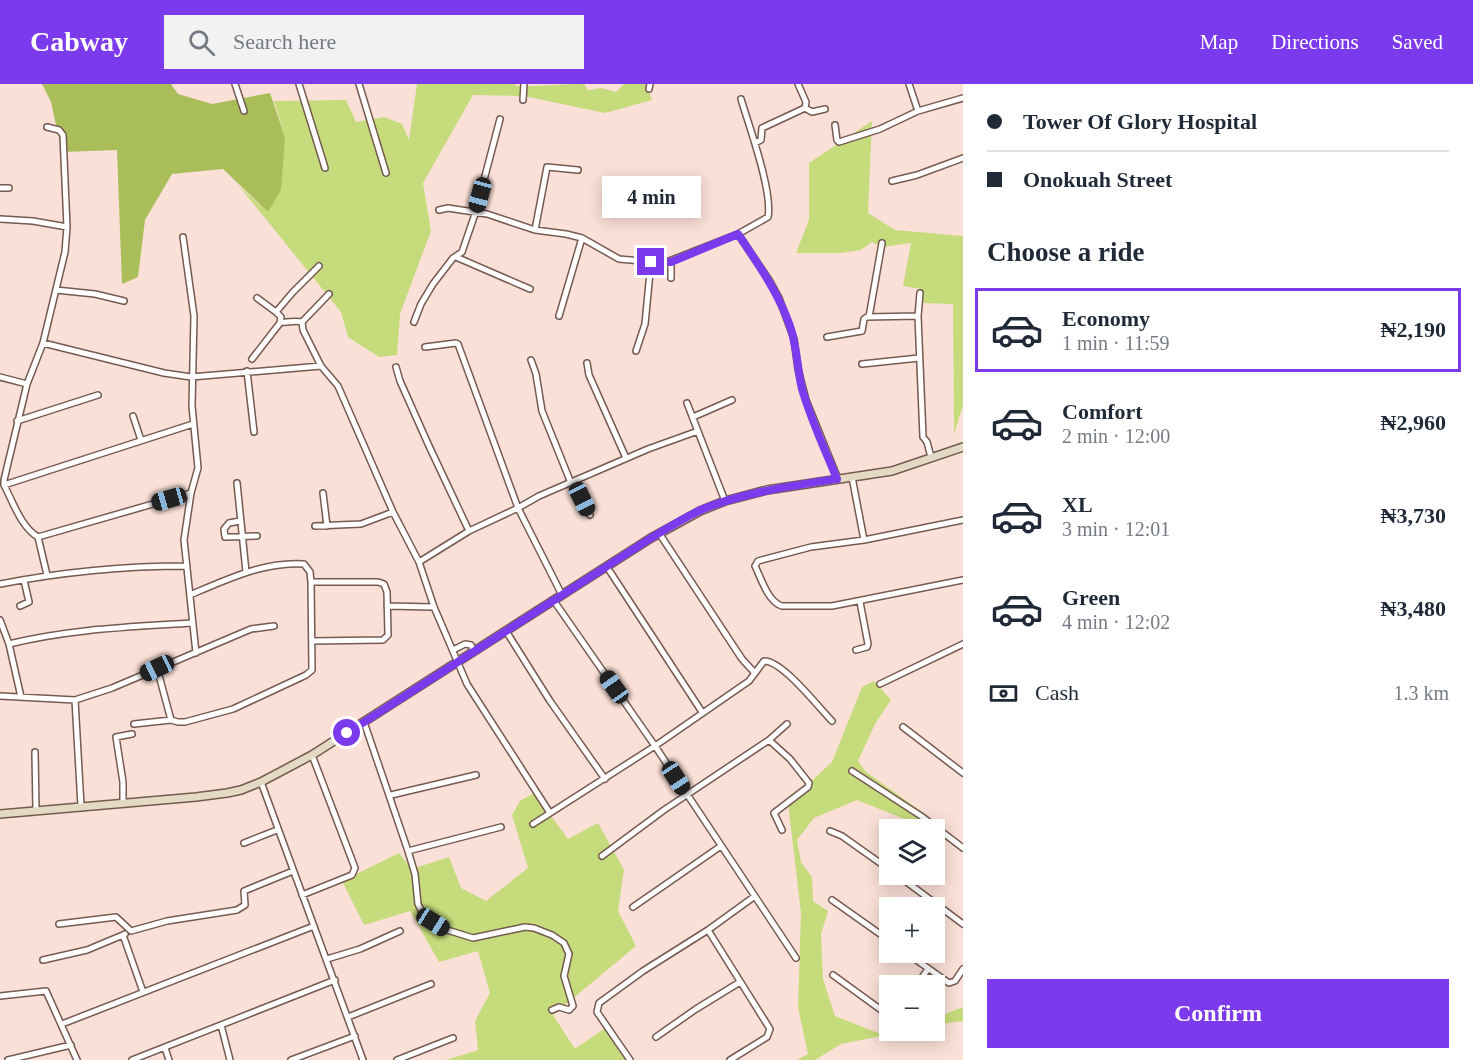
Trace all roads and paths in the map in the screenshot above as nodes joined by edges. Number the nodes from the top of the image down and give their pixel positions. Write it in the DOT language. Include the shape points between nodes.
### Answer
graph roads {
  1 [pos="235,84"];
  2 [pos="299,84"];
  3 [pos="359,84"];
  4 [pos="524,84"];
  5 [pos="798,84"];
  6 [pos="909,84"];
  7 [pos="963,98"];
  8 [pos="741,99"];
  9 [pos="524,100"];
  10 [pos="805,108"];
  11 [pos="825,109"];
  12 [pos="244,111"];
  13 [pos="918,111"];
  14 [pos="500,118"];
  15 [pos="835,125"];
  16 [pos="47,127"];
  17 [pos="755,142"];
  18 [pos="963,158"];
  19 [pos="325,168"];
  20 [pos="578,170"];
  21 [pos="386,173"];
  22 [pos="892,181"];
  23 [pos="0,188"];
  24 [pos="9,188"];
  25 [pos="439,210"];
  26 [pos="475,214"];
  27 [pos="0,219"];
  28 [pos="67,227"];
  29 [pos="535,230"];
  30 [pos="738,234"];
  31 [pos="183,237"];
  32 [pos="582,238"];
  33 [pos="882,243"];
  34 [pos="456,256"];
  35 [pos="651,262"];
  36 [pos="671,262"];
  37 [pos="319,266"];
  38 [pos="671,278"];
  39 [pos="530,289"];
  40 [pos="56,290"];
  41 [pos="920,293"];
  42 [pos="329,294"];
  43 [pos="257,298"];
  44 [pos="124,302"];
  45 [pos="276,312"];
  46 [pos="559,316"];
  47 [pos="918,316"];
  48 [pos="870,317"];
  49 [pos="281,322"];
  50 [pos="302,322"];
  51 [pos="414,322"];
  52 [pos="827,337"];
  53 [pos="43,343"];
  54 [pos="425,347"];
  55 [pos="636,351"];
  56 [pos="919,358"];
  57 [pos="252,359"];
  58 [pos="531,360"];
  59 [pos="587,363"];
  60 [pos="862,364"];
  61 [pos="321,366"];
  62 [pos="396,367"];
  63 [pos="247,371"];
  64 [pos="0,377"];
  65 [pos="191,377"];
  66 [pos="27,384"];
  67 [pos="98,395"];
  68 [pos="732,400"];
  69 [pos="687,403"];
  70 [pos="133,416"];
  71 [pos="693,417"];
  72 [pos="17,420"];
  73 [pos="193,424"];
  74 [pos="698,431"];
  75 [pos="254,432"];
  76 [pos="141,440"];
  77 [pos="963,447"];
  78 [pos="931,457"];
  79 [pos="626,458"];
  80 [pos="852,477"];
  81 [pos="837,479"];
  82 [pos="237,483"];
  83 [pos="571,483"];
  84 [pos="4,485"];
  85 [pos="191,493"];
  86 [pos="323,493"];
  87 [pos="725,501"];
  88 [pos="518,508"];
  89 [pos="393,512"];
  90 [pos="590,515"];
  91 [pos="963,520"];
  92 [pos="240,521"];
  93 [pos="315,526"];
  94 [pos="327,526"];
  95 [pos="469,531"];
  96 [pos="659,533"];
  97 [pos="257,536"];
  98 [pos="38,537"];
  99 [pos="242,537"];
  100 [pos="864,540"];
  101 [pos="419,562"];
  102 [pos="187,566"];
  103 [pos="607,567"];
  104 [pos="246,572"];
  105 [pos="47,575"];
  106 [pos="24,580"];
  107 [pos="963,580"];
  108 [pos="311,582"];
  109 [pos="0,585"];
  110 [pos="190,595"];
  111 [pos="562,595"];
  112 [pos="554,601"];
  113 [pos="860,602"];
  114 [pos="20,606"];
  115 [pos="387,606"];
  116 [pos="434,607"];
  117 [pos="0,620"];
  118 [pos="192,623"];
  119 [pos="274,626"];
  120 [pos="506,631"];
  121 [pos="312,641"];
  122 [pos="9,644"];
  123 [pos="963,644"];
  124 [pos="453,650"];
  125 [pos="856,650"];
  126 [pos="474,651"];
  127 [pos="196,652"];
  128 [pos="458,662"];
  129 [pos="157,668"];
  130 [pos="754,672"];
  131 [pos="880,684"];
  132 [pos="0,696"];
  133 [pos="21,697"];
  134 [pos="75,700"];
  135 [pos="702,712"];
  136 [pos="171,720"];
  137 [pos="364,722"];
  138 [pos="832,722"];
  139 [pos="134,724"];
  140 [pos="788,724"];
  141 [pos="903,727"];
  142 [pos="132,734"];
  143 [pos="770,740"];
  144 [pos="655,746"];
  145 [pos="35,752"];
  146 [pos="312,755"];
  147 [pos="852,771"];
  148 [pos="963,773"];
  149 [pos="476,775"];
  150 [pos="605,779"];
  151 [pos="261,782"];
  152 [pos="390,795"];
  153 [pos="687,795"];
  154 [pos="123,804"];
  155 [pos="81,806"];
  156 [pos="36,810"];
  157 [pos="550,813"];
  158 [pos="0,814"];
  159 [pos="533,824"];
  160 [pos="501,827"];
  161 [pos="278,830"];
  162 [pos="782,830"];
  163 [pos="830,831"];
  164 [pos="244,843"];
  165 [pos="721,846"];
  166 [pos="963,848"];
  167 [pos="408,851"];
  168 [pos="602,856"];
  169 [pos="879,862"];
  170 [pos="293,871"];
  171 [pos="911,885"];
  172 [pos="302,895"];
  173 [pos="755,896"];
  174 [pos="832,900"];
  175 [pos="633,907"];
  176 [pos="59,924"];
  177 [pos="963,924"];
  178 [pos="314,926"];
  179 [pos="708,930"];
  180 [pos="131,931"];
  181 [pos="400,931"];
  182 [pos="879,933"];
  183 [pos="123,935"];
  184 [pos="796,958"];
  185 [pos="327,959"];
  186 [pos="43,960"];
  187 [pos="920,963"];
  188 [pos="928,969"];
  189 [pos="963,969"];
  190 [pos="833,975"];
  191 [pos="924,975"];
  192 [pos="335,980"];
  193 [pos="740,982"];
  194 [pos="431,984"];
  195 [pos="143,992"];
  196 [pos="0,996"];
  197 [pos="879,1008"];
  198 [pos="552,1010"];
  199 [pos="348,1017"];
  200 [pos="62,1024"];
  201 [pos="221,1025"];
  202 [pos="355,1036"];
  203 [pos="656,1037"];
  204 [pos="453,1038"];
  205 [pos="71,1045"];
  206 [pos="165,1048"];
  207 [pos="25,1058"];
  208 [pos="8,1060"];
  209 [pos="77,1060"];
  210 [pos="132,1060"];
  211 [pos="169,1060"];
  212 [pos="230,1060"];
  213 [pos="291,1060"];
  214 [pos="363,1060"];
  215 [pos="397,1060"];
  216 [pos="630,1060"];
  217 [pos="730,1060"];
  1 -- 12 [label="street"];
  2 -- 19 [label="street"];
  3 -- 21 [label="street"];
  4 -- 9 [label="street"];
  5 -- 10 [label="street"];
  6 -- 13 [label="street"];
  7 -- 13 [label="street"];
  8 -- 17 [label="street"];
  10 -- 11 [label="street" via="812,112"];
  10 -- 17 [label="street" via="762,128 761,140"];
  13 -- 15 [label="street" via="839,142"];
  14 -- 26 [label="street"];
  16 -- 28 [label="street" via="63,135"];
  17 -- 30 [label="street" via="769,214"];
  18 -- 22 [label="street"];
  20 -- 29 [label="street" via="547,167"];
  23 -- 24 [label="street"];
  25 -- 26 [label="street"];
  26 -- 29 [label="street" via="487,214"];
  26 -- 34 [label="street" via="462,252"];
  27 -- 28 [label="street"];
  28 -- 40 [label="street"];
  29 -- 32 [label="street"];
  30 -- 36 [label="street"];
  30 -- 81 [label="street" via="783,308 794,339 806,400"];
  31 -- 65 [label="street" via="194,316"];
  32 -- 35 [label="street" via="619,259"];
  32 -- 46 [label="street"];
  33 -- 48 [label="street"];
  34 -- 39 [label="street"];
  34 -- 51 [label="street" via="433,284"];
  35 -- 36 [label="street"];
  35 -- 55 [label="street" via="645,324"];
  36 -- 38 [label="street"];
  37 -- 45 [label="street"];
  40 -- 44 [label="street"];
  40 -- 53 [label="street"];
  41 -- 47 [label="street"];
  42 -- 50 [label="street"];
  43 -- 45 [label="street"];
  45 -- 49 [label="street"];
  47 -- 48 [label="street"];
  47 -- 56 [label="street"];
  48 -- 52 [label="street" via="864,319 862,331"];
  49 -- 50 [label="street"];
  49 -- 57 [label="street"];
  50 -- 61 [label="street"];
  53 -- 65 [label="street"];
  53 -- 66 [label="street"];
  54 -- 88 [label="street" via="458,344"];
  56 -- 60 [label="street"];
  56 -- 78 [label="street" via="923,437"];
  58 -- 83 [label="street" via="542,411"];
  59 -- 79 [label="street"];
  61 -- 63 [label="street"];
  61 -- 89 [label="street" via="338,386"];
  62 -- 95 [label="street"];
  63 -- 65 [label="street"];
  63 -- 75 [label="street"];
  64 -- 66 [label="street"];
  65 -- 73 [label="street"];
  66 -- 72 [label="street"];
  67 -- 72 [label="street"];
  68 -- 71 [label="street"];
  69 -- 71 [label="street"];
  70 -- 76 [label="street"];
  71 -- 74 [label="street"];
  72 -- 84 [label="street"];
  73 -- 76 [label="street"];
  73 -- 85 [label="street" via="198,468"];
  74 -- 79 [label="street"];
  74 -- 87 [label="street"];
  76 -- 84 [label="street"];
  77 -- 78 [label="street"];
  78 -- 80 [label="street" via="892,471"];
  79 -- 83 [label="street"];
  80 -- 81 [label="street"];
  80 -- 100 [label="street"];
  81 -- 87 [label="street"];
  82 -- 92 [label="street"];
  83 -- 88 [label="street"];
  83 -- 90 [label="street" via="574,482"];
  84 -- 98 [label="street" via="31,533"];
  85 -- 98 [label="street"];
  85 -- 102 [label="street" via="184,540"];
  86 -- 94 [label="street"];
  87 -- 96 [label="street"];
  88 -- 95 [label="street"];
  88 -- 111 [label="street"];
  89 -- 94 [label="street" via="361,524"];
  89 -- 101 [label="street"];
  91 -- 100 [label="street"];
  92 -- 99 [label="street"];
  92 -- 99 [label="street" via="229,523 224,529 225,537"];
  93 -- 94 [label="street"];
  95 -- 101 [label="street"];
  96 -- 103 [label="street"];
  96 -- 130 [label="street"];
  97 -- 99 [label="street"];
  98 -- 105 [label="street"];
  99 -- 104 [label="street"];
  100 -- 113 [label="street" via="811,547 758,561 756,565 777,605"];
  101 -- 116 [label="street"];
  102 -- 105 [label="street"];
  102 -- 110 [label="street"];
  103 -- 111 [label="street"];
  103 -- 135 [label="street"];
  104 -- 108 [label="street" via="303,563"];
  104 -- 110 [label="street"];
  105 -- 106 [label="street"];
  106 -- 109 [label="street"];
  106 -- 114 [label="street" via="29,602"];
  107 -- 113 [label="street"];
  108 -- 115 [label="street" via="381,583 386,586"];
  108 -- 121 [label="street"];
  110 -- 118 [label="street"];
  111 -- 112 [label="street"];
  112 -- 120 [label="street"];
  112 -- 144 [label="street"];
  113 -- 125 [label="street" via="868,644"];
  115 -- 116 [label="street"];
  115 -- 121 [label="street" via="385,640"];
  116 -- 124 [label="street"];
  117 -- 122 [label="street"];
  118 -- 122 [label="street" via="114,628"];
  118 -- 127 [label="street"];
  119 -- 127 [label="street" via="251,629"];
  120 -- 126 [label="street"];
  120 -- 150 [label="street"];
  121 -- 136 [label="street" via="312,670 306,675 233,709 185,722"];
  122 -- 133 [label="street"];
  123 -- 131 [label="street"];
  124 -- 126 [label="street" via="465,644"];
  124 -- 128 [label="street"];
  126 -- 128 [label="street"];
  127 -- 129 [label="street"];
  128 -- 137 [label="street"];
  128 -- 157 [label="street" via="467,684"];
  129 -- 134 [label="street"];
  129 -- 136 [label="street"];
  130 -- 135 [label="street" via="749,681"];
  130 -- 138 [label="street" via="764,661 774,663"];
  132 -- 133 [label="street"];
  133 -- 134 [label="street"];
  134 -- 155 [label="street"];
  135 -- 144 [label="street"];
  136 -- 139 [label="street"];
  137 -- 146 [label="street"];
  137 -- 152 [label="street"];
  140 -- 143 [label="street"];
  141 -- 148 [label="street"];
  142 -- 154 [label="street" via="116,737"];
  143 -- 153 [label="street"];
  143 -- 162 [label="street" via="809,782 808,787 774,813"];
  144 -- 150 [label="street"];
  144 -- 153 [label="street"];
  145 -- 156 [label="street"];
  146 -- 151 [label="street"];
  146 -- 172 [label="street" via="356,868 352,875"];
  147 -- 166 [label="street"];
  149 -- 152 [label="street"];
  150 -- 157 [label="street"];
  151 -- 154 [label="street" via="219,794"];
  151 -- 161 [label="street"];
  152 -- 167 [label="street"];
  153 -- 165 [label="street"];
  153 -- 168 [label="street"];
  154 -- 155 [label="street"];
  155 -- 156 [label="street"];
  156 -- 158 [label="street"];
  157 -- 159 [label="street"];
  160 -- 167 [label="street"];
  161 -- 164 [label="street"];
  161 -- 170 [label="street"];
  163 -- 169 [label="street"];
  165 -- 173 [label="street"];
  165 -- 175 [label="street"];
  167 -- 198 [label="street" via="418,904 427,918 444,929 473,938 534,928 564,943 569,954 564,976 573,1006 569,1010"];
  170 -- 172 [label="street"];
  170 -- 180 [label="street" via="244,891 243,908"];
  171 -- 177 [label="street"];
  172 -- 178 [label="street"];
  173 -- 179 [label="street"];
  173 -- 184 [label="street"];
  174 -- 182 [label="street"];
  176 -- 180 [label="street" via="116,917"];
  178 -- 185 [label="street"];
  178 -- 195 [label="street"];
  179 -- 193 [label="street"];
  179 -- 216 [label="street" via="598,1004 597,1012"];
  180 -- 183 [label="street"];
  181 -- 185 [label="street"];
  183 -- 186 [label="street" via="87,950"];
  183 -- 195 [label="street"];
  185 -- 192 [label="street"];
  187 -- 188 [label="street"];
  188 -- 189 [label="street" via="950,983"];
  188 -- 191 [label="street"];
  190 -- 197 [label="street"];
  192 -- 199 [label="street"];
  192 -- 201 [label="street"];
  193 -- 203 [label="street"];
  193 -- 217 [label="street" via="767,1021 770,1032"];
  194 -- 199 [label="street"];
  195 -- 200 [label="street"];
  196 -- 200 [label="street" via="46,991"];
  199 -- 202 [label="street"];
  200 -- 205 [label="street"];
  201 -- 206 [label="street"];
  201 -- 212 [label="street"];
  202 -- 213 [label="street"];
  202 -- 214 [label="street"];
  204 -- 215 [label="street"];
  205 -- 207 [label="street"];
  205 -- 209 [label="street"];
  206 -- 210 [label="street"];
  206 -- 211 [label="street"];
  207 -- 208 [label="street"];
}
